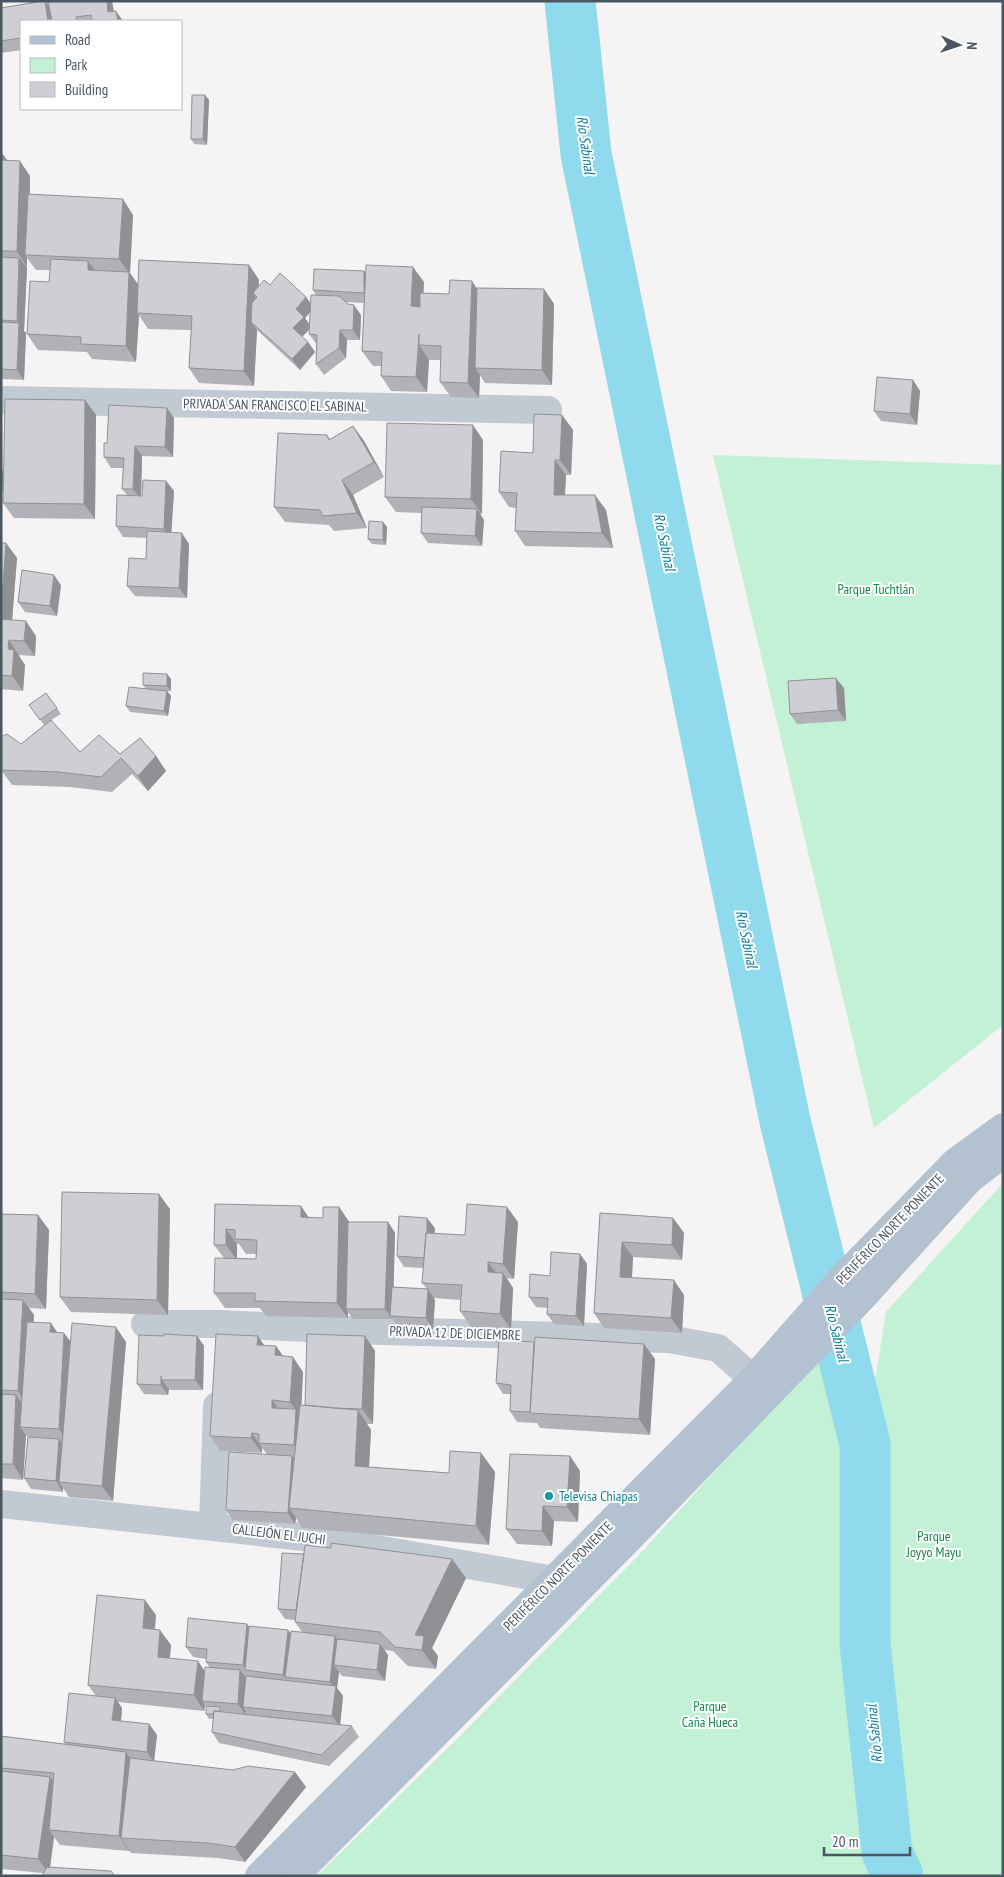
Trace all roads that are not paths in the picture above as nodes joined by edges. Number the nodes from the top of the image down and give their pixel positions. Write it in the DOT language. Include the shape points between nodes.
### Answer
graph roads {
  1 [pos="1,400"];
  2 [pos="548,410"];
  3 [pos="1003,1126"];
  4 [pos="1003,1154"];
  5 [pos="145,1324"];
  6 [pos="220,1324"];
  7 [pos="807,1337"];
  8 [pos="219,1353"];
  9 [pos="753,1379"];
  10 [pos="218,1382"];
  11 [pos="1,1504"];
  12 [pos="213,1526"];
  13 [pos="554,1580"];
  14 [pos="259,1876"];
  15 [pos="295,1876"];
  1 -- 2 [label="street, PRIVADA SAN FRANCISCO EL SABINAL"];
  3 -- 7 [label="main road, PERIFÉRICO NORTE PONIENTE" via="955,1162 840,1280"];
  4 -- 7 [label="main road, PERIFÉRICO NORTE PONIENTE" via="970,1179 862,1298"];
  5 -- 6 [label="street, PRIVADA 12 DE DICIEMBRE"];
  6 -- 8 [label="street"];
  6 -- 9 [label="street, PRIVADA 12 DE DICIEMBRE" via="669,1339 718,1348"];
  7 -- 9 [label="main road, PERIFÉRICO NORTE PONIENTE"];
  7 -- 15 [label="main road, PERIFÉRICO NORTE PONIENTE" via="631,1537"];
  9 -- 13 [label="main road, PERIFÉRICO NORTE PONIENTE"];
  10 -- 12 [label="street"];
  11 -- 12 [label="street, CALLEJÓN EL JUCHI"];
  12 -- 13 [label="street, CALLEJÓN EL JUCHI" via="313,1538"];
  13 -- 14 [label="main road, PERIFÉRICO NORTE PONIENTE"];
}
